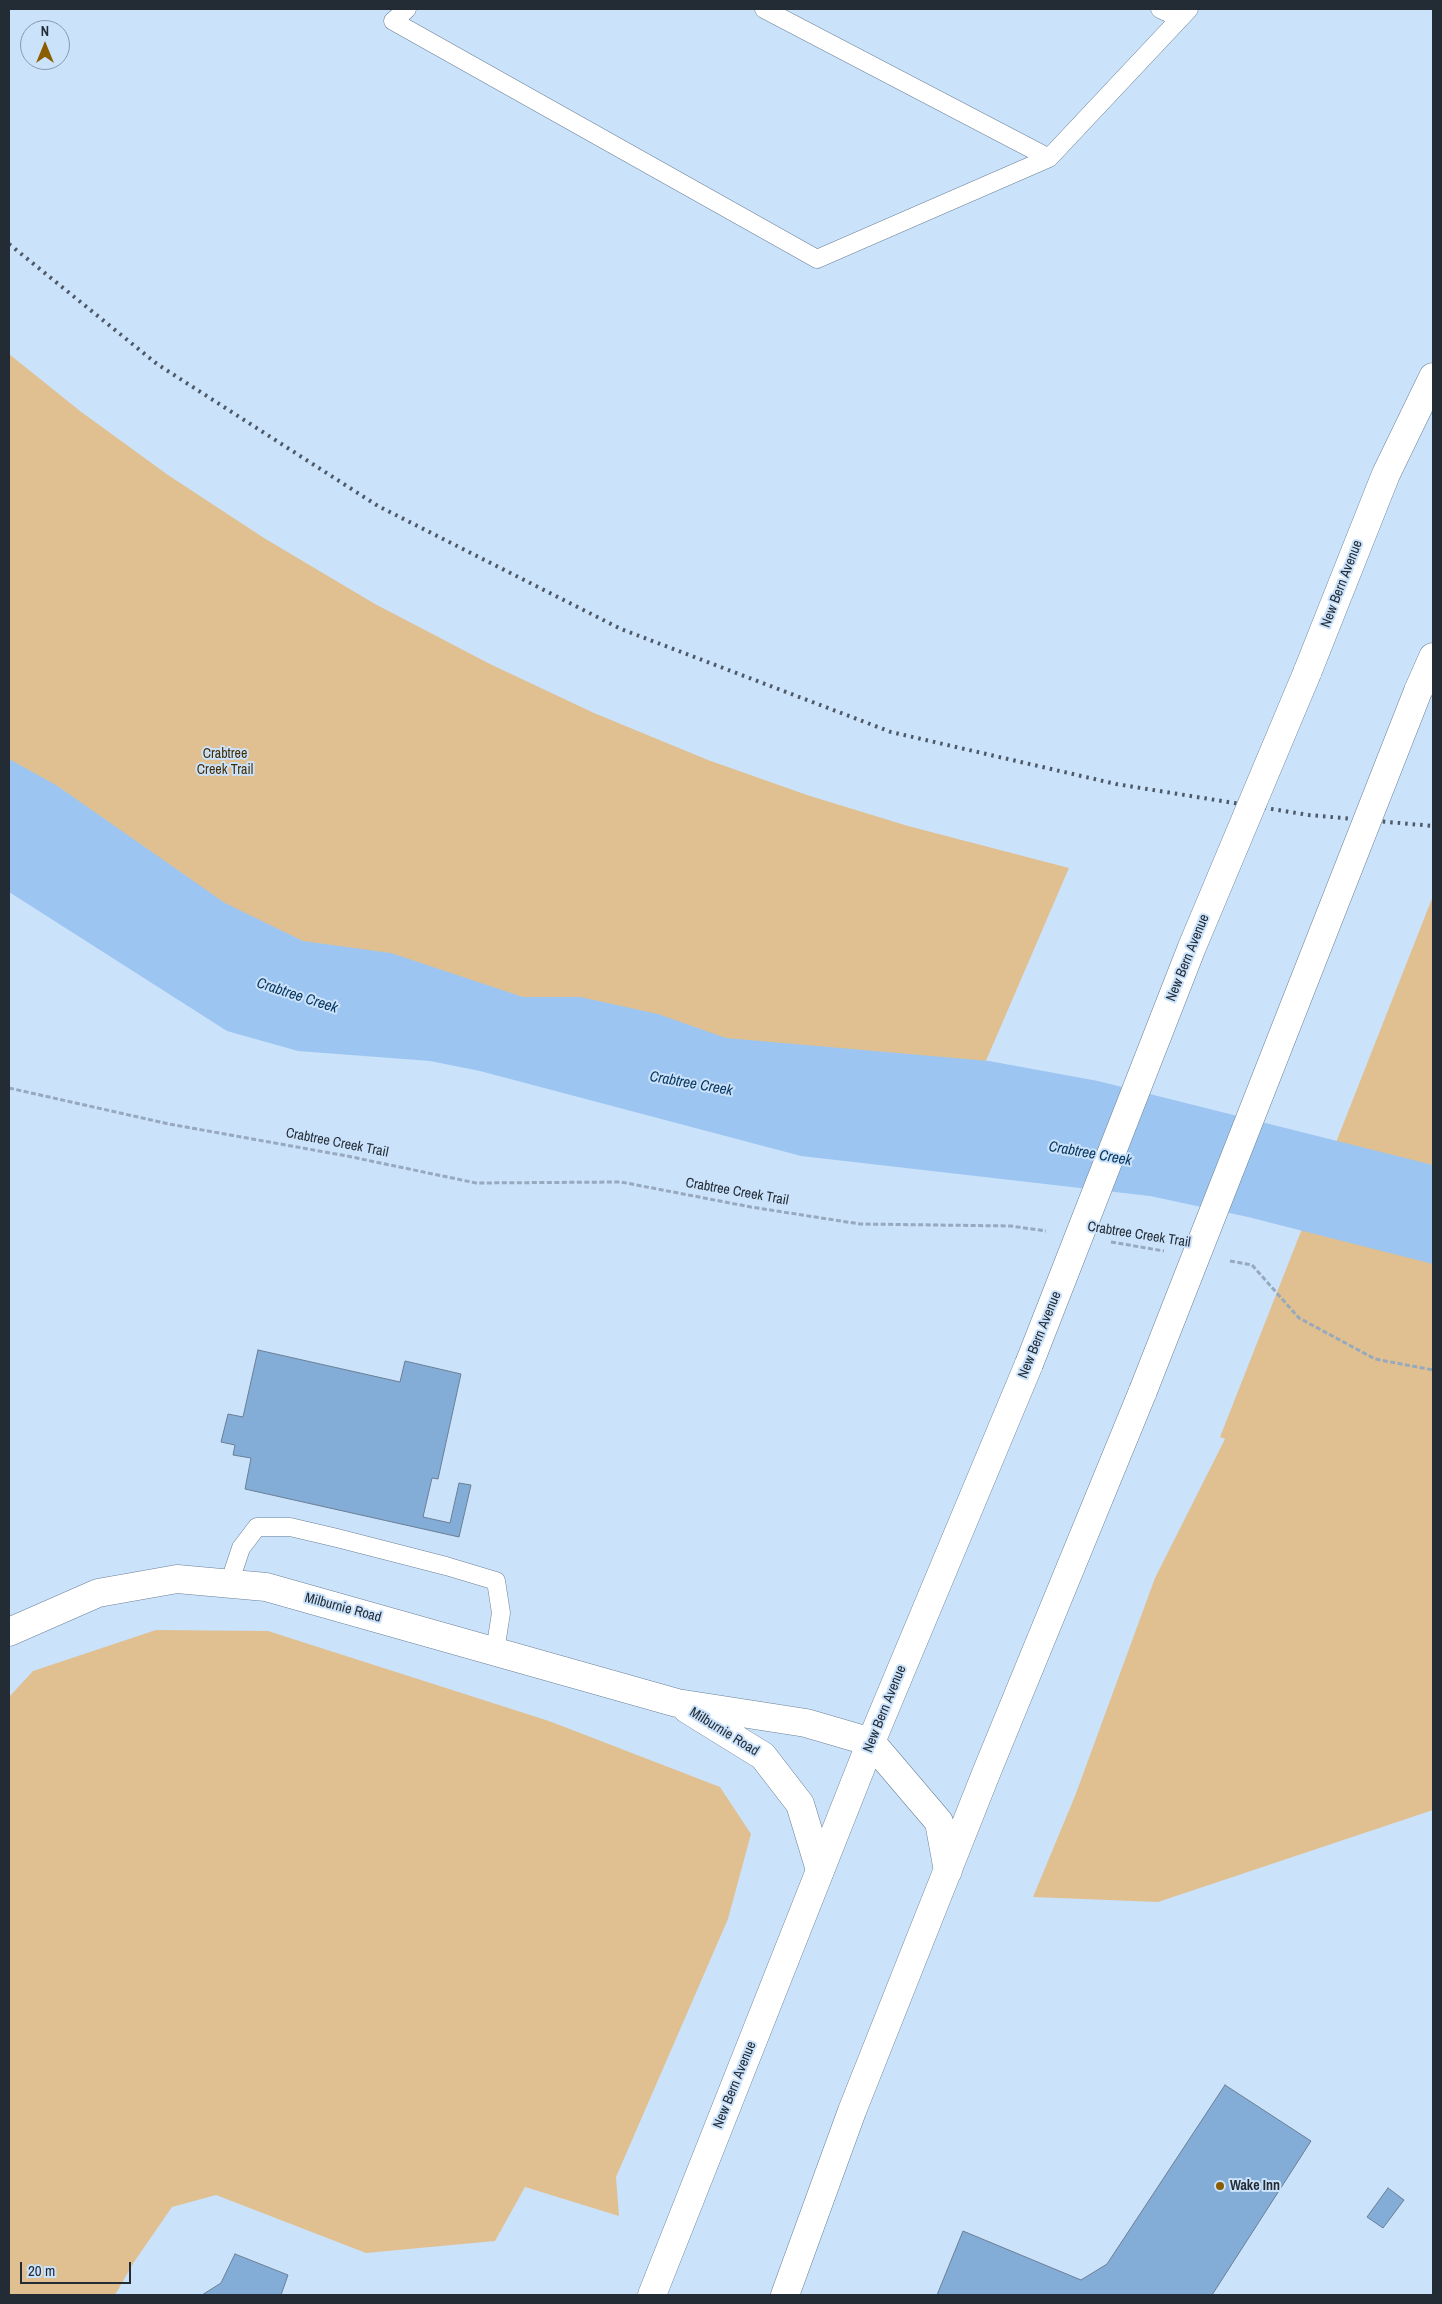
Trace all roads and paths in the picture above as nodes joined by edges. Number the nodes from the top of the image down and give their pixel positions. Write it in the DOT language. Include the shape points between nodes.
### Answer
graph roads {
  1 [pos="407,9"];
  2 [pos="764,9"];
  3 [pos="1160,9"];
  4 [pos="1184,14"];
  5 [pos="1049,158"];
  6 [pos="1433,377"];
  7 [pos="1433,657"];
  8 [pos="9,1088"];
  9 [pos="1050,1232"];
  10 [pos="1107,1241"];
  11 [pos="1165,1251"];
  12 [pos="1223,1260"];
  13 [pos="1433,1370"];
  14 [pos="229,1584"];
  15 [pos="9,1632"];
  16 [pos="495,1650"];
  17 [pos="677,1703"];
  18 [pos="871,1742"];
  19 [pos="820,1870"];
  20 [pos="948,1871"];
  21 [pos="652,2295"];
  22 [pos="785,2295"];
  1 -- 5 [label="lane" via="393,21 817,259"];
  2 -- 5 [label="lane"];
  3 -- 4 [label="lane"];
  4 -- 5 [label="lane"];
  6 -- 18 [label="main road, New Bern Avenue, bridge" via="1386,474 1192,947 1029,1364"];
  7 -- 20 [label="main road, bridge" via="1143,1391"];
  8 -- 9 [label="path, Crabtree Creek Trail" via="169,1124 476,1183 621,1182 860,1224 1011,1226"];
  10 -- 11 [label="path, Crabtree Creek Trail"];
  12 -- 13 [label="path" via="1252,1265 1299,1318 1375,1359"];
  14 -- 15 [label="main road, Milburnie Road" via="177,1579 98,1593"];
  14 -- 16 [label="main road, Milburnie Road" via="266,1587"];
  14 -- 16 [label="lane" via="241,1548 257,1527 290,1527 336,1538 496,1581 501,1613"];
  16 -- 17 [label="main road, Milburnie Road"];
  17 -- 18 [label="main road, Milburnie Road" via="806,1722"];
  17 -- 19 [label="main road, Milburnie Road" via="763,1756 800,1804"];
  18 -- 19 [label="main road, New Bern Avenue"];
  18 -- 20 [label="main road" via="939,1822"];
  19 -- 21 [label="main road, New Bern Avenue"];
  20 -- 22 [label="main road" via="852,2111"];
}
